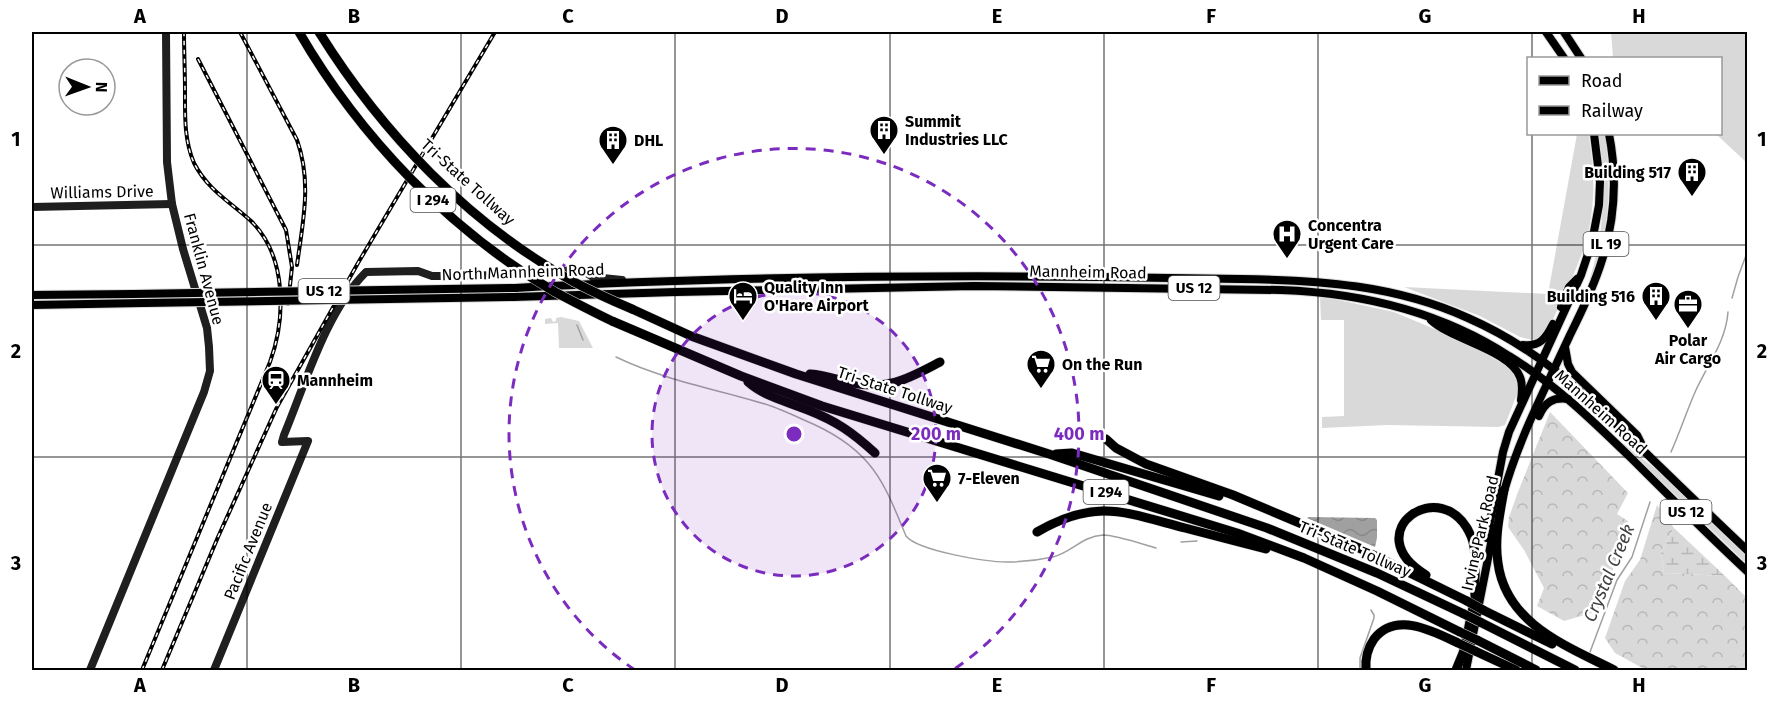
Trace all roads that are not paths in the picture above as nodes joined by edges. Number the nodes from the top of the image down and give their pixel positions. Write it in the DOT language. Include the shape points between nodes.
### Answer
graph roads {
  1 [pos="166,32"];
  2 [pos="299,32"];
  3 [pos="319,32"];
  4 [pos="1546,32"];
  5 [pos="1564,32"];
  6 [pos="1563,57"];
  7 [pos="1580,57"];
  8 [pos="1594,135"];
  9 [pos="1609,135"];
  10 [pos="172,204"];
  11 [pos="32,207"];
  12 [pos="575,270"];
  13 [pos="1581,275"];
  14 [pos="1015,277"];
  15 [pos="650,282"];
  16 [pos="586,285"];
  17 [pos="1015,286"];
  18 [pos="514,293"];
  19 [pos="32,295"];
  20 [pos="32,305"];
  21 [pos="1427,315"];
  22 [pos="1521,345"];
  23 [pos="1565,347"];
  24 [pos="1543,360"];
  25 [pos="940,362"];
  26 [pos="1555,368"];
  27 [pos="796,374"];
  28 [pos="1536,374"];
  29 [pos="741,376"];
  30 [pos="1548,383"];
  31 [pos="1569,400"];
  32 [pos="1521,404"];
  33 [pos="1106,439"];
  34 [pos="1645,452"];
  35 [pos="875,453"];
  36 [pos="1049,454"];
  37 [pos="1510,472"];
  38 [pos="1504,490"];
  39 [pos="1267,511"];
  40 [pos="1037,532"];
  41 [pos="1748,551"];
  42 [pos="1304,558"];
  43 [pos="1748,572"];
  44 [pos="1470,599"];
  45 [pos="1463,653"];
  46 [pos="90,670"];
  47 [pos="214,670"];
  48 [pos="1366,670"];
  49 [pos="1458,670"];
  50 [pos="1466,670"];
  51 [pos="1516,670"];
  52 [pos="1536,670"];
  53 [pos="1575,670"];
  54 [pos="1605,670"];
  55 [pos="1614,670"];
  1 -- 10 [label="main road, Franklin Avenue" via="167,162"];
  2 -- 29 [label="highway, Tri-State Tollway / I 294, bridge" via="343,101 375,140 420,188 467,229 555,291 612,321"];
  3 -- 27 [label="highway, Tri-State Tollway / I 294, bridge" via="357,88 414,156 487,222 537,258 574,282 691,336"];
  4 -- 6 [label="main road"];
  5 -- 7 [label="main road"];
  8 -- 13 [label="main road, Irving Park Road / IL 19" via="1599,205 1593,242"];
  9 -- 23 [label="main road, Irving Park Road / IL 19" via="1614,165 1608,238"];
  10 -- 11 [label="main road, Williams Drive"];
  10 -- 46 [label="main road, Franklin Avenue" via="207,328 210,371"];
  12 -- 15 [label="main road" via="593,278"];
  12 -- 16 [label="main road" via="585,277"];
  12 -- 47 [label="main road, Pacific Avenue" via="448,276 418,271 366,272 354,284 329,327 282,442 308,441"];
  13 -- 22 [label="main road" via="1569,287 1545,339 1535,345"];
  13 -- 24 [label="main road, Irving Park Road / IL 19"];
  14 -- 15 [label="main road, North Mannheim Road / US 12"];
  14 -- 22 [label="main road, Mannheim Road / US 12" via="1270,279 1354,285 1431,303"];
  15 -- 16 [label="main road, North Mannheim Road / US 12"];
  16 -- 18 [label="main road, North Mannheim Road / US 12"];
  17 -- 18 [label="main road, North Mannheim Road / US 12"];
  17 -- 21 [label="main road, Mannheim Road / US 12" via="1312,291 1373,300"];
  18 -- 19 [label="main road, North Mannheim Road / US 12, bridge"];
  18 -- 20 [label="main road, North Mannheim Road / US 12, bridge"];
  21 -- 28 [label="main road, Mannheim Road / US 12" via="1490,344"];
  21 -- 32 [label="main road" via="1440,328 1513,366 1521,379"];
  22 -- 24 [label="main road, Mannheim Road / US 12"];
  23 -- 26 [label="main road, Irving Park Road / IL 19"];
  23 -- 34 [label="main road" via="1572,372 1637,435"];
  24 -- 26 [label="main road, Mannheim Road / US 12"];
  24 -- 28 [label="main road, Irving Park Road / IL 19"];
  25 -- 27 [label="highway" via="886,386"];
  26 -- 30 [label="main road, Irving Park Road / IL 19"];
  26 -- 34 [label="main road, Mannheim Road / US 12"];
  27 -- 36 [label="highway, Tri-State Tollway / I 294"];
  28 -- 30 [label="main road, Mannheim Road / US 12"];
  28 -- 32 [label="main road, Irving Park Road / IL 19"];
  29 -- 35 [label="highway" via="759,392 846,428"];
  29 -- 42 [label="highway, Tri-State Tollway / I 294" via="822,406 1238,533"];
  30 -- 31 [label="main road, Mannheim Road / US 12"];
  30 -- 37 [label="main road, Irving Park Road / IL 19"];
  31 -- 37 [label="main road" via="1556,398 1545,404"];
  31 -- 43 [label="main road, Mannheim Road / US 12"];
  32 -- 44 [label="main road, Irving Park Road / IL 19" via="1503,452"];
  33 -- 39 [label="highway" via="1146,464"];
  34 -- 41 [label="main road, Mannheim Road / US 12"];
  36 -- 39 [label="highway, I 294" via="1072,453"];
  36 -- 53 [label="highway, Tri-State Tollway / I 294, bridge" via="1267,528 1377,573"];
  37 -- 38 [label="main road, Irving Park Road / IL 19"];
  38 -- 50 [label="main road, Irving Park Road / IL 19"];
  38 -- 55 [label="highway" via="1497,562 1509,598 1537,628"];
  39 -- 44 [label="highway, I 294"];
  40 -- 42 [label="highway" via="1075,515 1124,512"];
  42 -- 52 [label="highway, Tri-State Tollway / I 294, bridge"];
  44 -- 44 [label="highway" via="1422,573 1401,552 1400,529 1414,513 1440,508 1463,522 1473,543"];
  44 -- 45 [label="main road, Irving Park Road / IL 19"];
  44 -- 54 [label="highway, I 294, bridge"];
  45 -- 49 [label="highway"];
  48 -- 51 [label="highway, bridge" via="1370,644 1382,631 1403,625 1432,630"];
}
